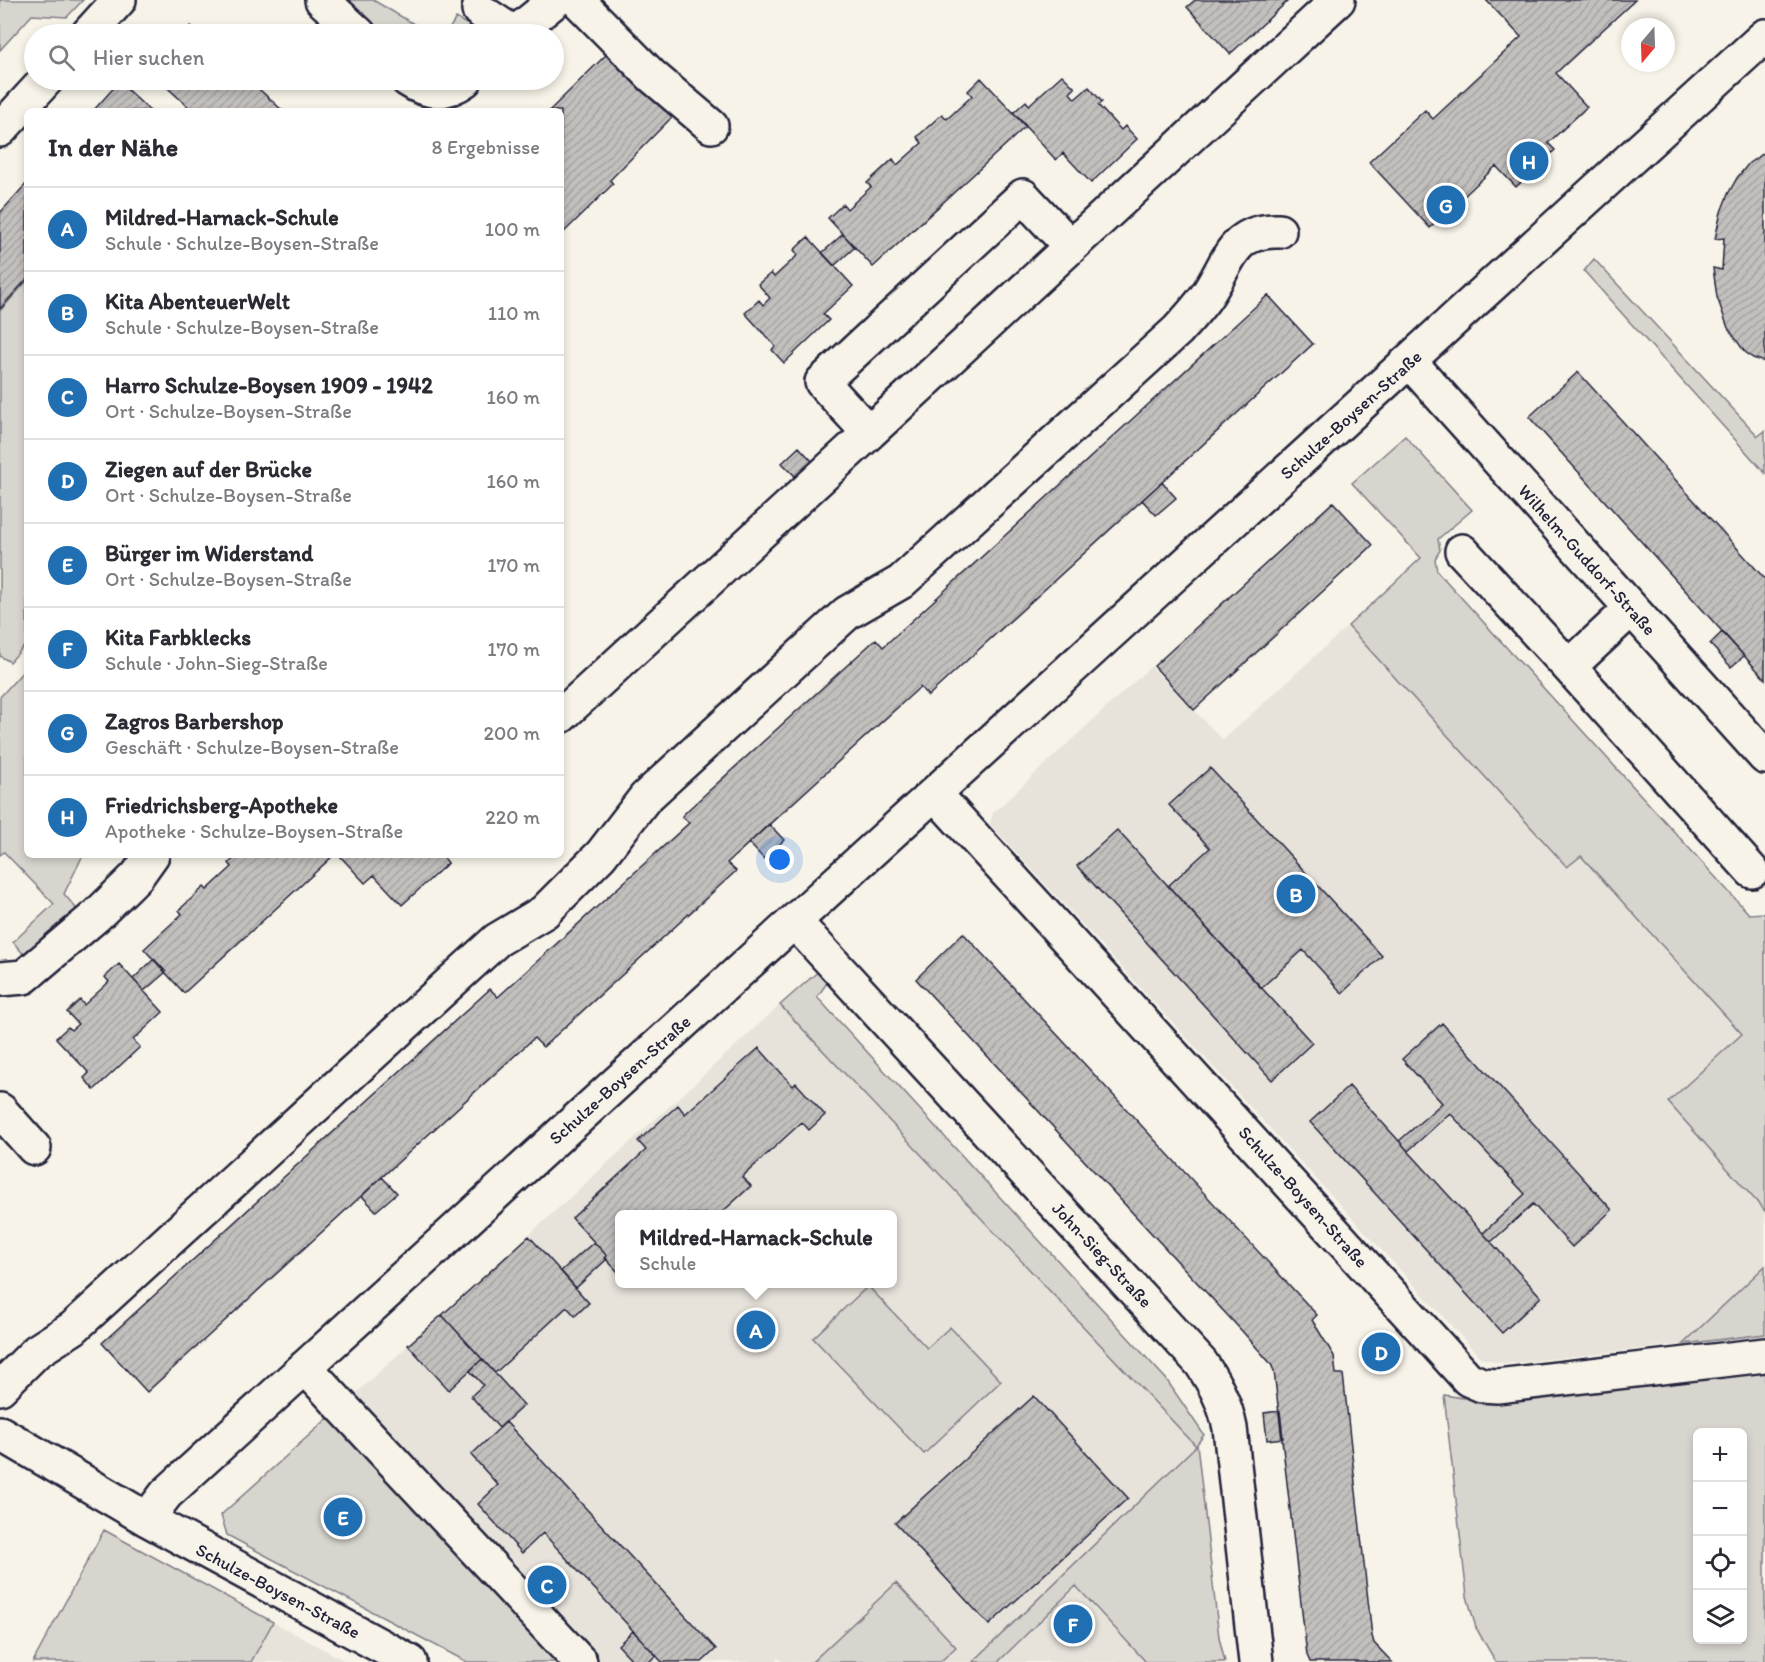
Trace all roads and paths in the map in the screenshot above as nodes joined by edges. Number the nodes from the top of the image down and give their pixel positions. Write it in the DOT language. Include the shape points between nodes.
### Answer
graph roads {
  1 [pos="119,0"];
  2 [pos="322,0"];
  3 [pos="556,0"];
  4 [pos="577,0"];
  5 [pos="1338,0"];
  6 [pos="479,10"];
  7 [pos="97,24"];
  8 [pos="348,24"];
  9 [pos="500,24"];
  10 [pos="527,24"];
  11 [pos="1765,36"];
  12 [pos="37,90"];
  13 [pos="711,126"];
  14 [pos="0,130"];
  15 [pos="1279,231"];
  16 [pos="1071,247"];
  17 [pos="1410,362"];
  18 [pos="869,433"];
  19 [pos="1462,551"];
  20 [pos="1631,609"];
  21 [pos="1569,667"];
  22 [pos="564,713"];
  23 [pos="1765,757"];
  24 [pos="935,794"];
  25 [pos="150,858"];
  26 [pos="1752,871"];
  27 [pos="795,922"];
  28 [pos="0,979"];
  29 [pos="0,1110"];
  30 [pos="34,1148"];
  31 [pos="1765,1355"];
  32 [pos="305,1367"];
  33 [pos="0,1388"];
  34 [pos="0,1433"];
  35 [pos="147,1519"];
  36 [pos="410,1662"];
  37 [pos="580,1662"];
  38 [pos="1256,1662"];
  1 -- 7 [label="street"];
  2 -- 8 [label="street"];
  3 -- 10 [label="street"];
  4 -- 13 [label="street" via="652,76"];
  5 -- 16 [label="street"];
  6 -- 9 [label="street"];
  11 -- 17 [label="street, Schulze-Boysen-Straße"];
  12 -- 14 [label="street"];
  15 -- 33 [label="street" via="1248,236 1235,247 1205,298 1178,330 901,582 847,613 645,798 601,855 544,912 497,940 73,1328 37,1351"];
  16 -- 18 [label="street"];
  16 -- 18 [label="street" via="1023,196 822,382"];
  17 -- 20 [label="street, Wilhelm-Guddorf-Straße"];
  17 -- 24 [label="street, Schulze-Boysen-Straße"];
  18 -- 22 [label="street"];
  19 -- 21 [label="street"];
  20 -- 21 [label="street"];
  20 -- 23 [label="street, Wilhelm-Guddorf-Straße"];
  21 -- 26 [label="street"];
  24 -- 27 [label="street, Schulze-Boysen-Straße"];
  24 -- 31 [label="street, Schulze-Boysen-Straße" via="1468,1379 1497,1386"];
  25 -- 28 [label="street" via="96,916 24,977"];
  27 -- 32 [label="street, Schulze-Boysen-Straße"];
  27 -- 38 [label="street, John-Sieg-Straße" via="1212,1378 1230,1428"];
  29 -- 30 [label="street"];
  32 -- 35 [label="street, Schulze-Boysen-Straße" via="166,1494"];
  32 -- 37 [label="street"];
  34 -- 35 [label="street, Schulze-Boysen-Straße"];
  35 -- 36 [label="street, Schulze-Boysen-Straße"];
}
